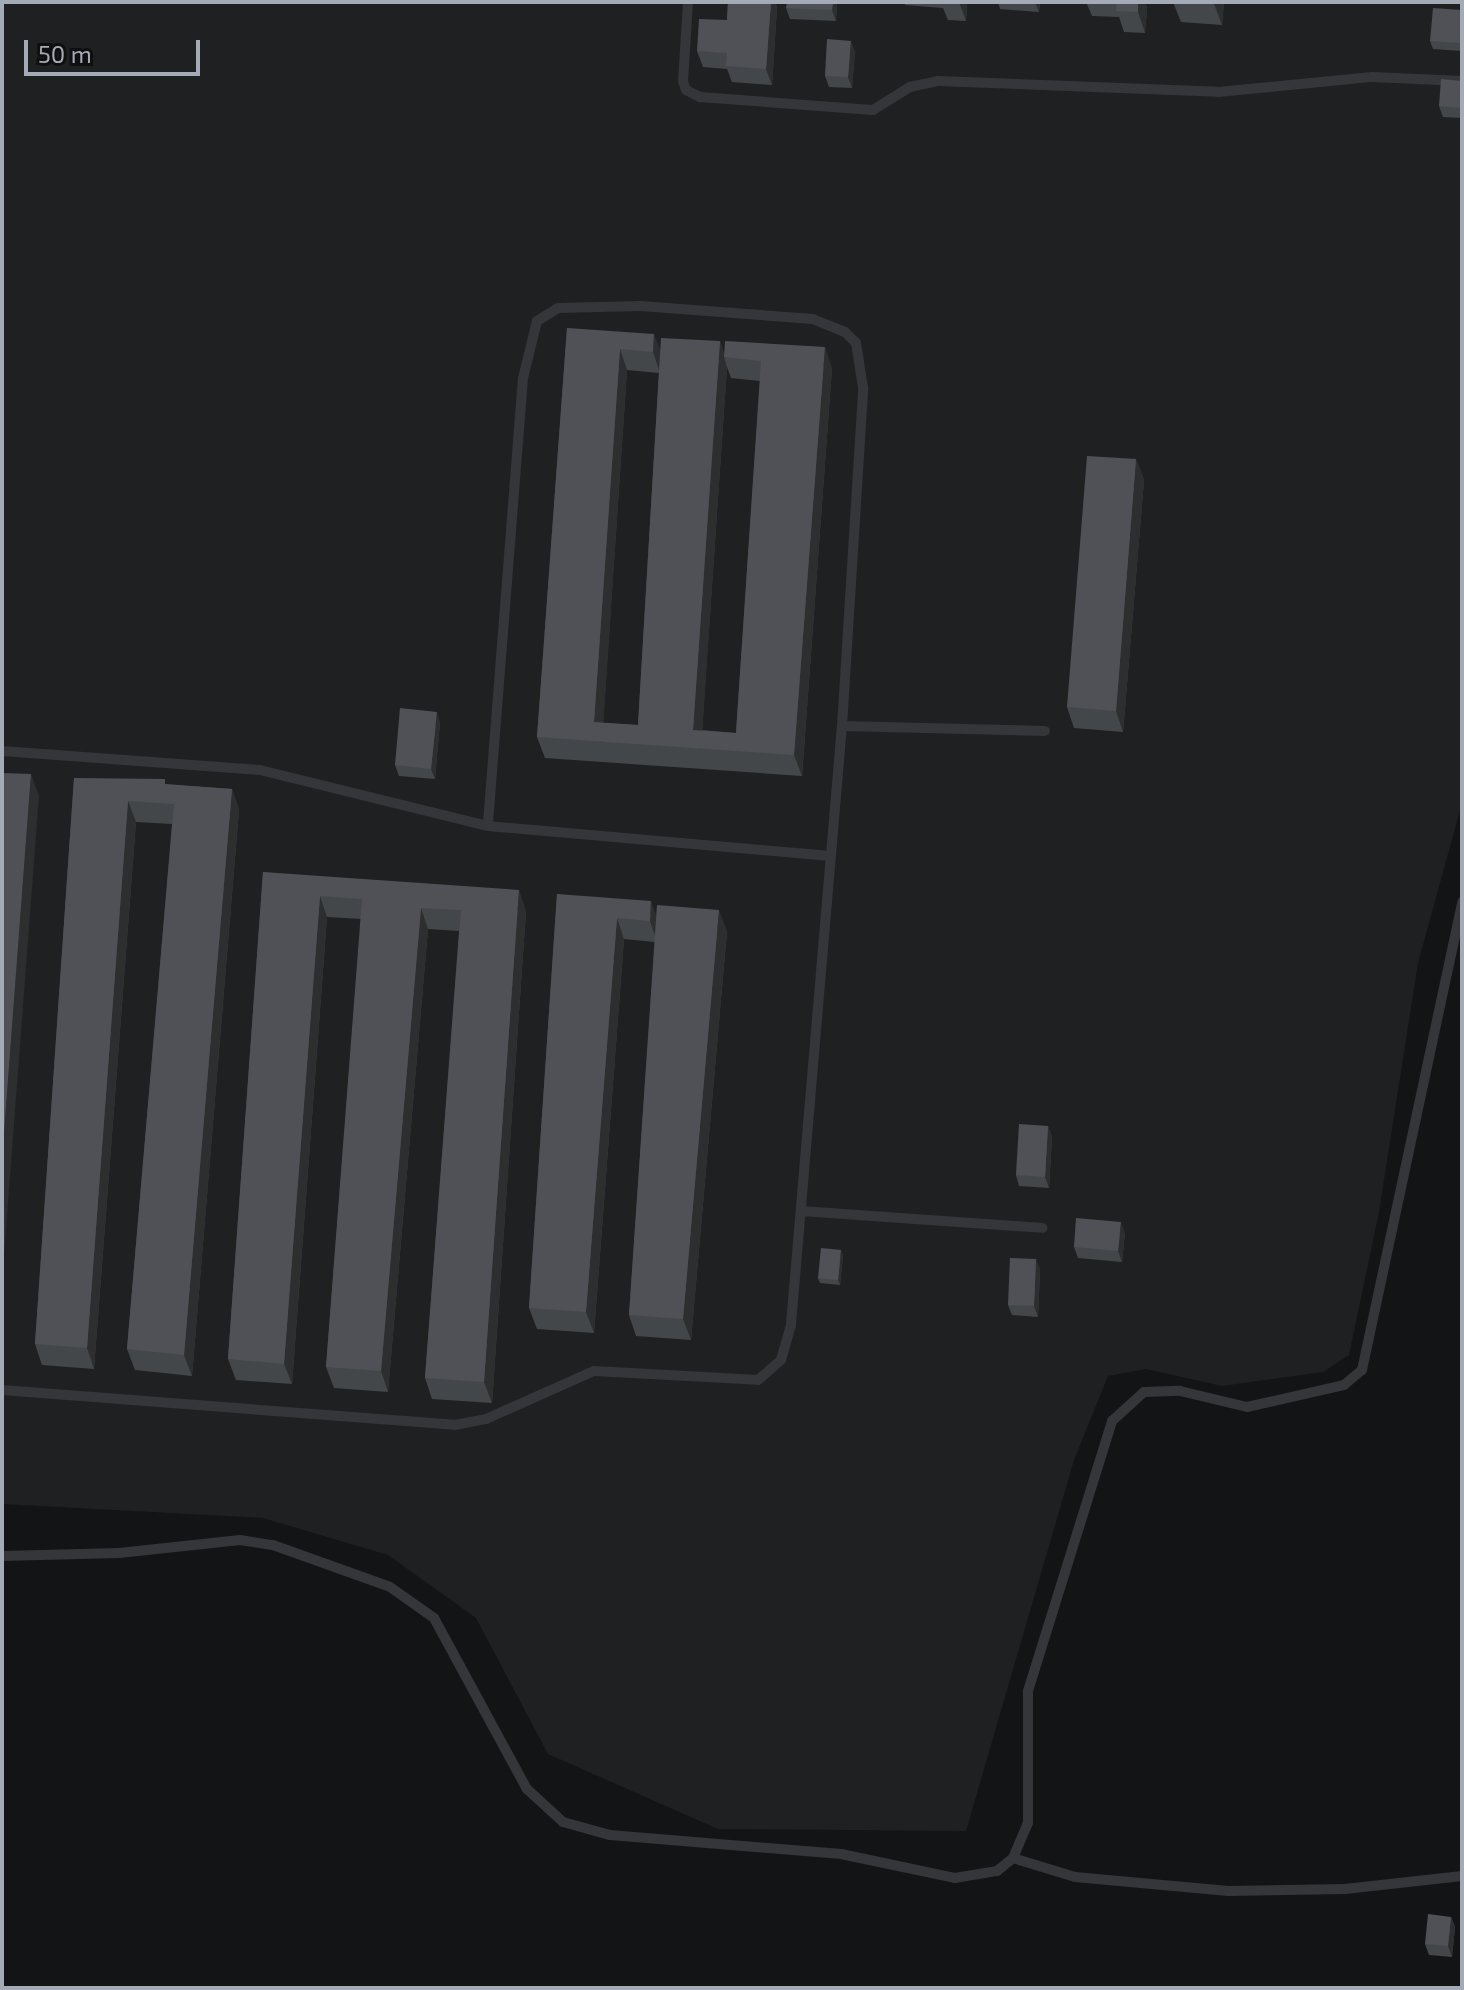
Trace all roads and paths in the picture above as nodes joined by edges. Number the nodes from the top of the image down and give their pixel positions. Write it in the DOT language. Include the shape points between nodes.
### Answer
graph roads {
  1 [pos="688,2"];
  2 [pos="1462,81"];
  3 [pos="842,726"];
  4 [pos="1045,731"];
  5 [pos="2,751"];
  6 [pos="488,826"];
  7 [pos="828,856"];
  8 [pos="1462,902"];
  9 [pos="801,1211"];
  10 [pos="1042,1228"];
  11 [pos="2,1390"];
  12 [pos="2,1556"];
  13 [pos="1013,1858"];
  14 [pos="1462,1876"];
  1 -- 2 [label="lane" via="683,81 686,90 700,97 873,110 910,87 938,81 1218,92 1372,77"];
  3 -- 4 [label="lane"];
  3 -- 6 [label="lane" via="863,388 856,343 829,324 789,316 640,306 558,308 537,321 525,354"];
  3 -- 7 [label="lane"];
  5 -- 6 [label="lane" via="260,770"];
  6 -- 7 [label="lane"];
  7 -- 9 [label="lane"];
  8 -- 13 [label="lane" via="1362,1370 1344,1385 1247,1407 1180,1391 1144,1392 1112,1421 1028,1691 1028,1823"];
  9 -- 10 [label="lane"];
  9 -- 11 [label="lane" via="787,1342 781,1360 758,1380 594,1371 486,1419 455,1425"];
  12 -- 13 [label="lane" via="119,1553 240,1540 273,1545 390,1587 434,1618 453,1645 536,1800 580,1829 841,1854 955,1878 997,1871"];
  13 -- 14 [label="lane" via="1075,1877 1228,1891 1345,1889"];
}
